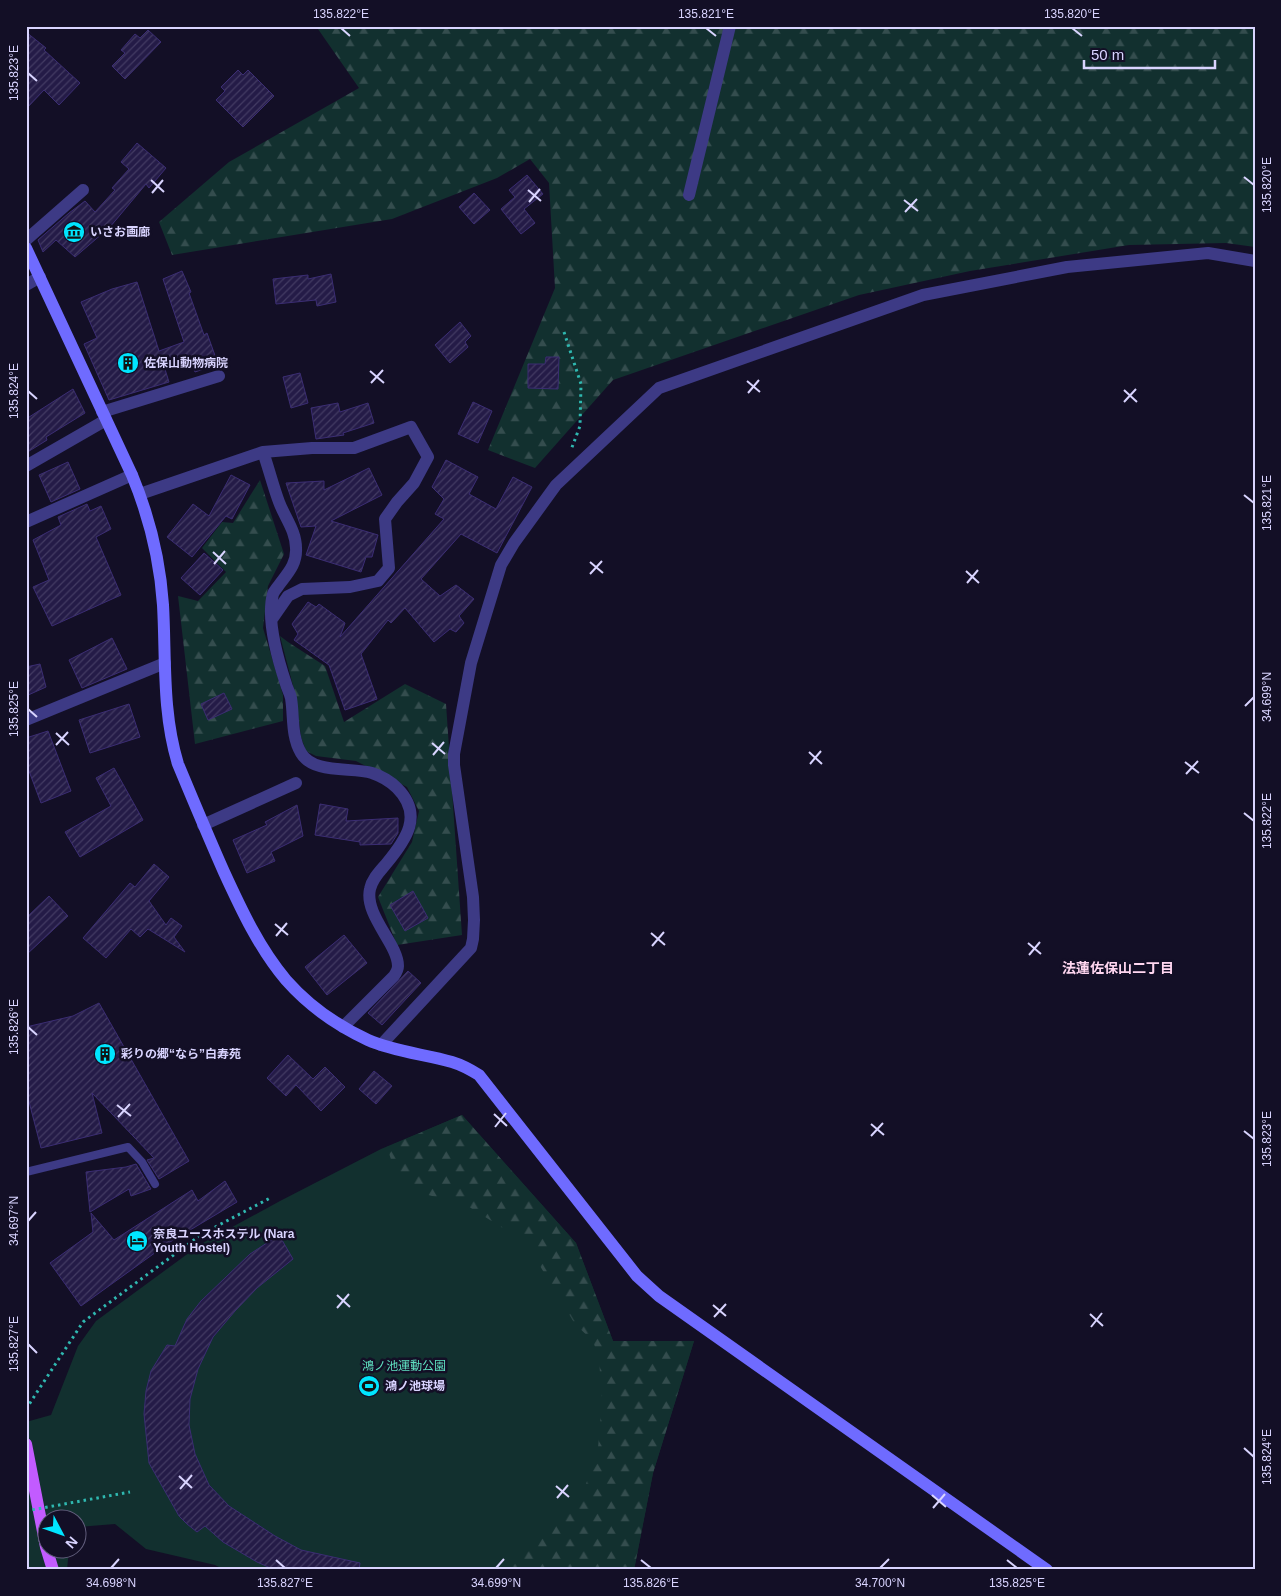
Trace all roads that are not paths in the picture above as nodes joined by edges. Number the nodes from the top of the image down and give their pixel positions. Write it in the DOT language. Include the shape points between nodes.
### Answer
graph roads {
  1 [pos="730,26"];
  2 [pos="83,190"];
  3 [pos="688,195"];
  4 [pos="26,240"];
  5 [pos="26,248"];
  6 [pos="1255,261"];
  7 [pos="40,277"];
  8 [pos="26,285"];
  9 [pos="219,376"];
  10 [pos="104,416"];
  11 [pos="263,452"];
  12 [pos="26,466"];
  13 [pos="132,475"];
  14 [pos="140,494"];
  15 [pos="26,522"];
  16 [pos="272,619"];
  17 [pos="165,663"];
  18 [pos="26,720"];
  19 [pos="296,783"];
  20 [pos="203,825"];
  21 [pos="343,1027"];
  22 [pos="381,1045"];
  23 [pos="26,1172"];
  24 [pos="155,1184"];
  25 [pos="26,1444"];
  26 [pos="53,1570"];
  27 [pos="1047,1570"];
  1 -- 3 [label="street"];
  2 -- 4 [label="street"];
  5 -- 7 [label="street"];
  6 -- 22 [label="street" via="1208,253 1067,268 923,295 659,388 556,485 501,565 471,663 454,754 473,897 471,948"];
  7 -- 8 [label="street"];
  7 -- 10 [label="street"];
  9 -- 10 [label="street"];
  10 -- 12 [label="street"];
  10 -- 13 [label="street"];
  11 -- 14 [label="street"];
  11 -- 16 [label="street" via="296,548 295,561 274,593"];
  11 -- 16 [label="street" via="354,448 411,427 428,457 414,483 385,520 389,568 378,581 350,587 302,589 288,596"];
  13 -- 14 [label="street"];
  13 -- 15 [label="street"];
  14 -- 17 [label="street" via="155,548 163,602"];
  16 -- 21 [label="street" via="291,697 294,736 301,753 312,763 371,773 390,782 406,798 412,818 405,838 372,882 369,891 377,920 396,957 397,970"];
  17 -- 18 [label="street"];
  17 -- 20 [label="street" via="172,744"];
  19 -- 20 [label="street"];
  20 -- 21 [label="street" via="240,905 272,961 300,994"];
  21 -- 22 [label="street"];
  22 -- 27 [label="street" via="454,1062 480,1075 637,1276 820,1411"];
  23 -- 24 [label="lane" via="128,1147"];
  25 -- 26 [label="main road"];
}
